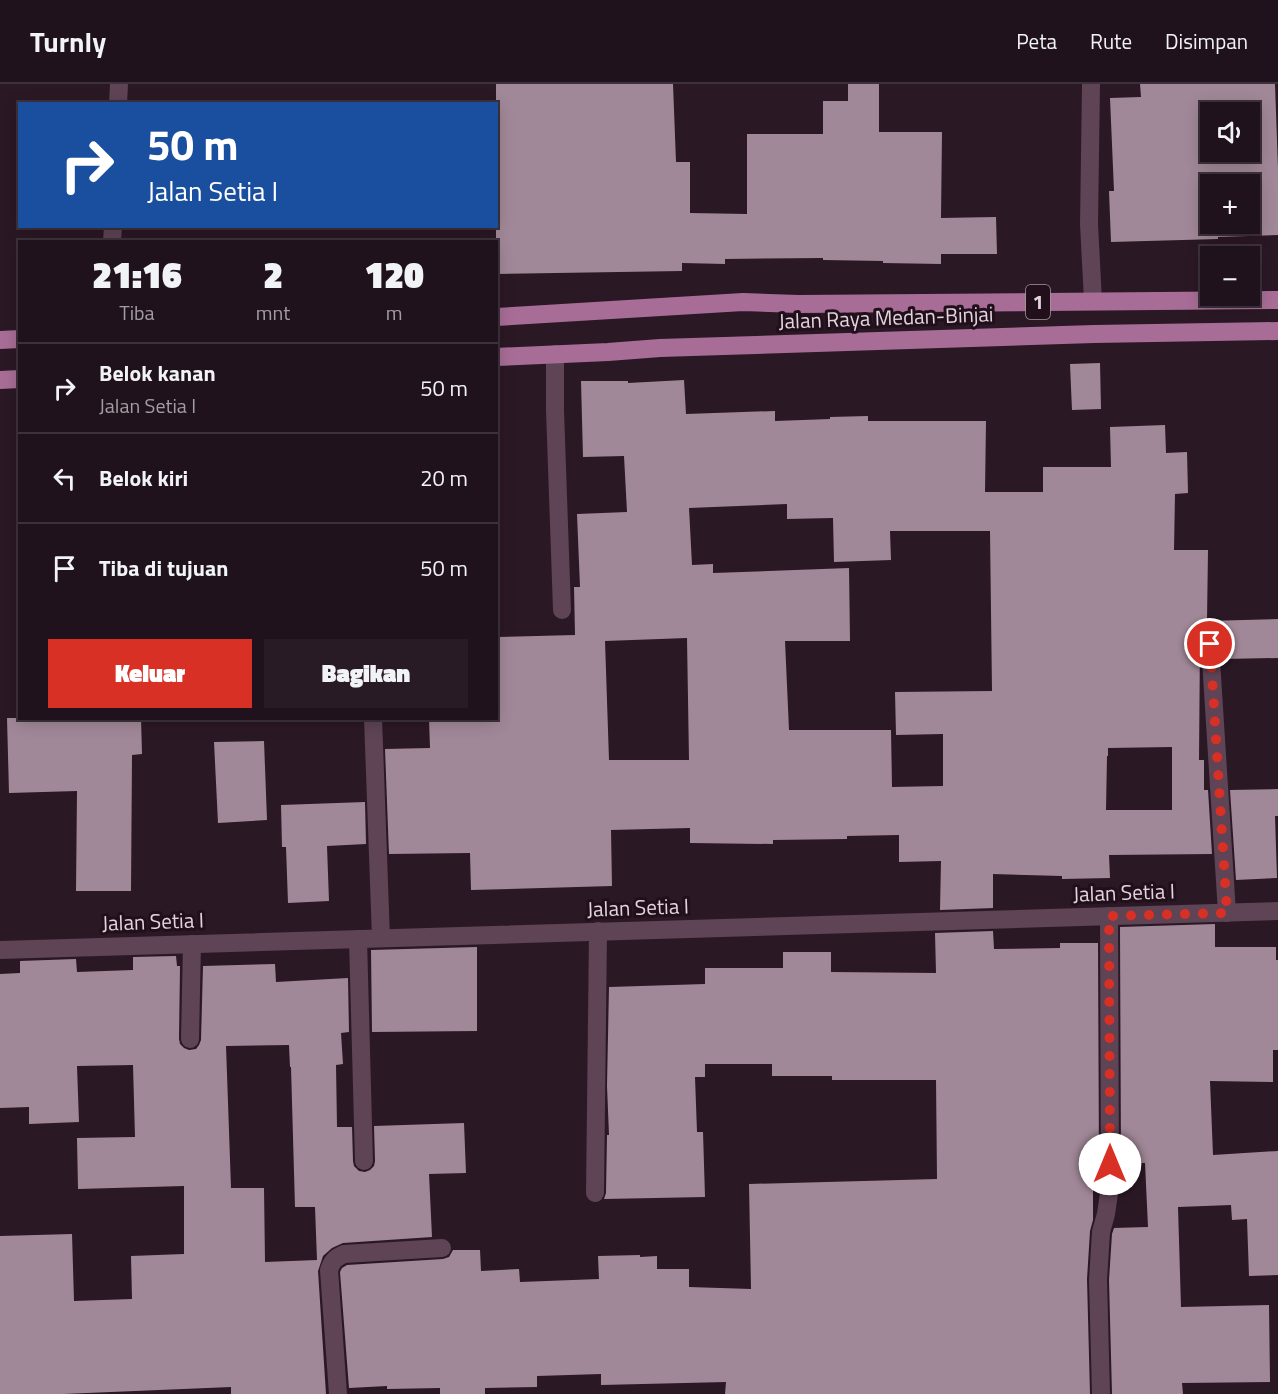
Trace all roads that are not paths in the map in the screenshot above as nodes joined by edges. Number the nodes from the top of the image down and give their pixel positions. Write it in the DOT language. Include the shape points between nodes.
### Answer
graph roads {
  1 [pos="119,84"];
  2 [pos="1090,84"];
  3 [pos="118,102"];
  4 [pos="1278,300"];
  5 [pos="1093,301"];
  6 [pos="498,316"];
  7 [pos="1278,331"];
  8 [pos="18,339"];
  9 [pos="0,340"];
  10 [pos="555,354"];
  11 [pos="498,357"];
  12 [pos="18,379"];
  13 [pos="0,380"];
  14 [pos="562,610"];
  15 [pos="1210,644"];
  16 [pos="374,720"];
  17 [pos="1278,911"];
  18 [pos="1227,913"];
  19 [pos="1109,916"];
  20 [pos="598,931"];
  21 [pos="381,938"];
  22 [pos="358,939"];
  23 [pos="192,944"];
  24 [pos="0,950"];
  25 [pos="190,1039"];
  26 [pos="364,1161"];
  27 [pos="595,1193"];
  28 [pos="442,1248"];
  29 [pos="338,1394"];
  30 [pos="1101,1394"];
  1 -- 3 [label="street"];
  2 -- 5 [label="street"];
  4 -- 5 [label="highway, Jalan Raya Medan-Binjai / 1"];
  5 -- 6 [label="highway, Jalan Raya Medan-Binjai / 1" via="743,302"];
  7 -- 10 [label="highway, Jalan Raya Medan-Binjai / 1"];
  8 -- 9 [label="highway"];
  10 -- 11 [label="highway, Jalan Raya Medan-Binjai / 1"];
  10 -- 14 [label="street"];
  12 -- 13 [label="highway"];
  15 -- 18 [label="street"];
  16 -- 21 [label="street"];
  17 -- 18 [label="street, Jalan Setia I"];
  18 -- 19 [label="street, Jalan Setia I"];
  19 -- 20 [label="street, Jalan Setia I"];
  19 -- 30 [label="street" via="1110,1186 1101,1232 1098,1280"];
  20 -- 21 [label="street, Jalan Setia I"];
  20 -- 27 [label="street"];
  21 -- 22 [label="street, Jalan Setia I"];
  22 -- 23 [label="street, Jalan Setia I"];
  22 -- 26 [label="street"];
  23 -- 24 [label="street, Jalan Setia I"];
  23 -- 25 [label="street"];
  28 -- 29 [label="street" via="344,1254 331,1263"];
}
